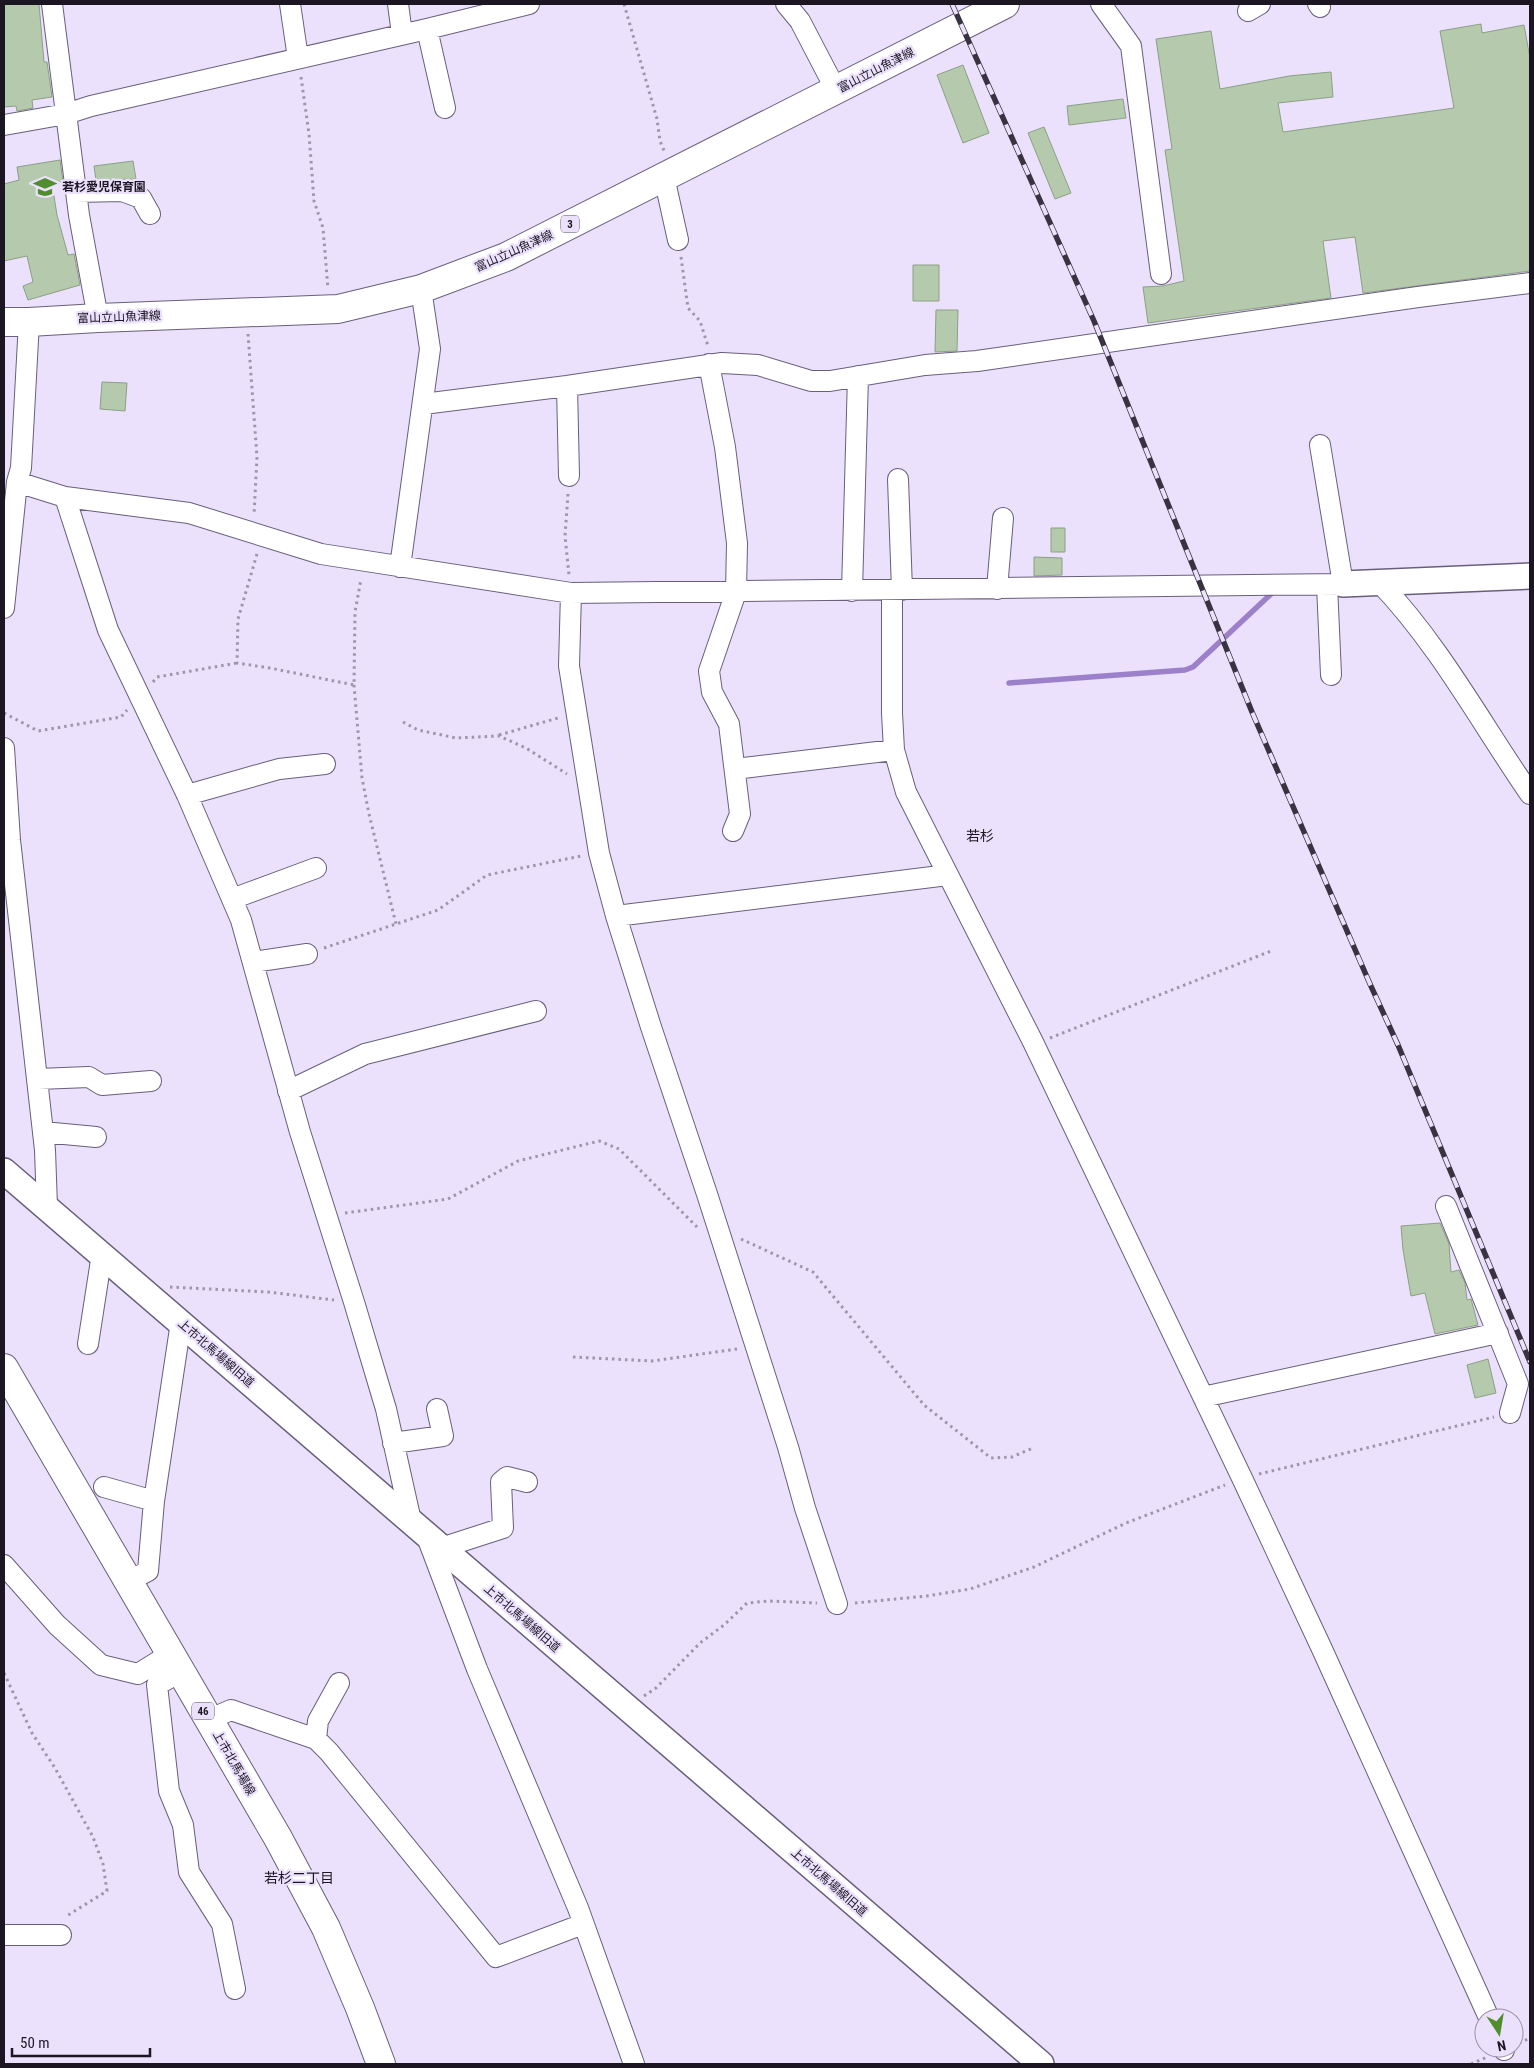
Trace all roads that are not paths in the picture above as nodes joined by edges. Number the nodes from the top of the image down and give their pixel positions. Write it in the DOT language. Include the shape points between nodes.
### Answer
graph roads {
  1 [pos="52,4"];
  2 [pos="290,4"];
  3 [pos="398,4"];
  4 [pos="529,4"];
  5 [pos="786,4"];
  6 [pos="1005,4"];
  7 [pos="1101,4"];
  8 [pos="469,11"];
  9 [pos="427,29"];
  10 [pos="402,34"];
  11 [pos="298,58"];
  12 [pos="836,90"];
  13 [pos="445,108"];
  14 [pos="66,114"];
  15 [pos="4,125"];
  16 [pos="668,175"];
  17 [pos="76,192"];
  18 [pos="150,214"];
  19 [pos="678,240"];
  20 [pos="1161,274"];
  21 [pos="1530,283"];
  22 [pos="421,289"];
  23 [pos="98,318"];
  24 [pos="16,322"];
  25 [pos="709,364"];
  26 [pos="858,376"];
  27 [pos="567,386"];
  28 [pos="423,404"];
  29 [pos="1320,445"];
  30 [pos="569,476"];
  31 [pos="898,478"];
  32 [pos="16,482"];
  33 [pos="65,497"];
  34 [pos="1003,518"];
  35 [pos="400,567"];
  36 [pos="1530,576"];
  37 [pos="1380,583"];
  38 [pos="1335,584"];
  39 [pos="997,589"];
  40 [pos="852,591"];
  41 [pos="897,591"];
  42 [pos="736,592"];
  43 [pos="571,594"];
  44 [pos="4,608"];
  45 [pos="1330,675"];
  46 [pos="4,748"];
  47 [pos="894,750"];
  48 [pos="325,764"];
  49 [pos="735,769"];
  50 [pos="1530,794"];
  51 [pos="187,795"];
  52 [pos="733,831"];
  53 [pos="316,868"];
  54 [pos="948,875"];
  55 [pos="232,899"];
  56 [pos="616,916"];
  57 [pos="307,954"];
  58 [pos="253,962"];
  59 [pos="536,1011"];
  60 [pos="38,1079"];
  61 [pos="151,1081"];
  62 [pos="288,1091"];
  63 [pos="43,1132"];
  64 [pos="96,1136"];
  65 [pos="4,1171"];
  66 [pos="1446,1206"];
  67 [pos="46,1207"];
  68 [pos="102,1254"];
  69 [pos="181,1322"];
  70 [pos="1498,1333"];
  71 [pos="88,1344"];
  72 [pos="4,1368"];
  73 [pos="1202,1396"];
  74 [pos="437,1409"];
  75 [pos="1510,1413"];
  76 [pos="393,1443"];
  77 [pos="527,1482"];
  78 [pos="104,1487"];
  79 [pos="154,1501"];
  80 [pos="426,1535"];
  81 [pos="4,1565"];
  82 [pos="127,1582"];
  83 [pos="837,1604"];
  84 [pos="175,1663"];
  85 [pos="338,1683"];
  86 [pos="208,1720"];
  87 [pos="316,1739"];
  88 [pos="584,1924"];
  89 [pos="4,1935"];
  90 [pos="61,1935"];
  91 [pos="235,1989"];
  92 [pos="1484,2008"];
  93 [pos="381,2064"];
  94 [pos="634,2064"];
  95 [pos="1041,2064"];
  1 -- 14 [label="street"];
  2 -- 11 [label="street"];
  3 -- 10 [label="street"];
  4 -- 8 [label="street"];
  5 -- 12 [label="street" via="800,21"];
  6 -- 12 [label="main road, 富山立山魚津線 / 3"];
  7 -- 20 [label="street" via="1131,46"];
  8 -- 9 [label="street"];
  9 -- 10 [label="street"];
  9 -- 13 [label="street"];
  10 -- 11 [label="street"];
  11 -- 14 [label="street"];
  12 -- 16 [label="main road, 富山立山魚津線 / 3"];
  14 -- 15 [label="street"];
  14 -- 17 [label="street"];
  16 -- 19 [label="street"];
  16 -- 22 [label="main road, 富山立山魚津線 / 3" via="506,257"];
  17 -- 18 [label="street" via="122,191 141,198"];
  17 -- 23 [label="street"];
  21 -- 26 [label="street"];
  22 -- 23 [label="main road, 富山立山魚津線 / 3" via="338,309"];
  22 -- 28 [label="street" via="430,348"];
  23 -- 24 [label="main road, 富山立山魚津線 / 3"];
  24 -- 32 [label="street" via="21,468"];
  25 -- 26 [label="street" via="758,365 811,381"];
  25 -- 27 [label="street"];
  25 -- 42 [label="street" via="725,447 737,543"];
  26 -- 40 [label="street"];
  27 -- 28 [label="street"];
  27 -- 30 [label="street"];
  28 -- 35 [label="street"];
  29 -- 38 [label="street"];
  31 -- 41 [label="street"];
  32 -- 33 [label="street"];
  32 -- 44 [label="street"];
  33 -- 35 [label="street" via="189,513 320,554"];
  33 -- 51 [label="street" via="108,630"];
  34 -- 39 [label="street"];
  35 -- 43 [label="street"];
  36 -- 37 [label="street"];
  37 -- 38 [label="street"];
  37 -- 50 [label="street" via="1400,603 1439,656"];
  38 -- 39 [label="street"];
  38 -- 45 [label="street"];
  39 -- 41 [label="street"];
  40 -- 41 [label="street"];
  40 -- 42 [label="street"];
  41 -- 47 [label="street" via="892,713"];
  42 -- 43 [label="street"];
  42 -- 49 [label="street" via="709,671 712,692 729,724"];
  43 -- 56 [label="street" via="569,666 599,853"];
  46 -- 60 [label="street" via="10,840"];
  47 -- 49 [label="street"];
  47 -- 54 [label="street" via="906,792"];
  48 -- 51 [label="street" via="279,769"];
  49 -- 52 [label="street" via="740,814"];
  51 -- 55 [label="street"];
  53 -- 55 [label="street"];
  54 -- 56 [label="street"];
  54 -- 73 [label="street" via="1035,1045"];
  55 -- 58 [label="street"];
  56 -- 83 [label="street"];
  57 -- 58 [label="street"];
  58 -- 62 [label="street"];
  59 -- 62 [label="street" via="365,1054"];
  60 -- 61 [label="street" via="89,1077 102,1085"];
  60 -- 63 [label="street"];
  62 -- 76 [label="street" via="386,1409"];
  63 -- 64 [label="street"];
  63 -- 67 [label="street"];
  65 -- 67 [label="street, 上市北馬場線旧道"];
  66 -- 70 [label="street"];
  67 -- 68 [label="street, 上市北馬場線旧道"];
  68 -- 69 [label="street, 上市北馬場線旧道"];
  68 -- 71 [label="street"];
  69 -- 79 [label="street"];
  69 -- 80 [label="street, 上市北馬場線旧道"];
  70 -- 73 [label="street"];
  70 -- 75 [label="street" via="1518,1384"];
  72 -- 82 [label="main road, 上市北馬場線 / 46"];
  73 -- 92 [label="street" via="1322,1649"];
  74 -- 76 [label="street" via="443,1436"];
  76 -- 80 [label="street"];
  77 -- 80 [label="street" via="507,1477 501,1482 503,1528"];
  78 -- 79 [label="street"];
  79 -- 82 [label="street" via="148,1571"];
  80 -- 88 [label="street" via="477,1669"];
  80 -- 95 [label="street, 上市北馬場線旧道"];
  81 -- 84 [label="street" via="57,1625 101,1664 138,1674"];
  82 -- 84 [label="main road, 上市北馬場線 / 46"];
  84 -- 86 [label="main road, 上市北馬場線 / 46"];
  84 -- 91 [label="street" via="158,1685 169,1791 183,1825 189,1872 222,1924"];
  85 -- 87 [label="street" via="318,1721"];
  86 -- 87 [label="street" via="231,1710"];
  86 -- 93 [label="main road, 上市北馬場線 / 46" via="278,1838 326,1928"];
  87 -- 88 [label="street" via="496,1957"];
  88 -- 94 [label="street"];
  89 -- 90 [label="street"];
}
